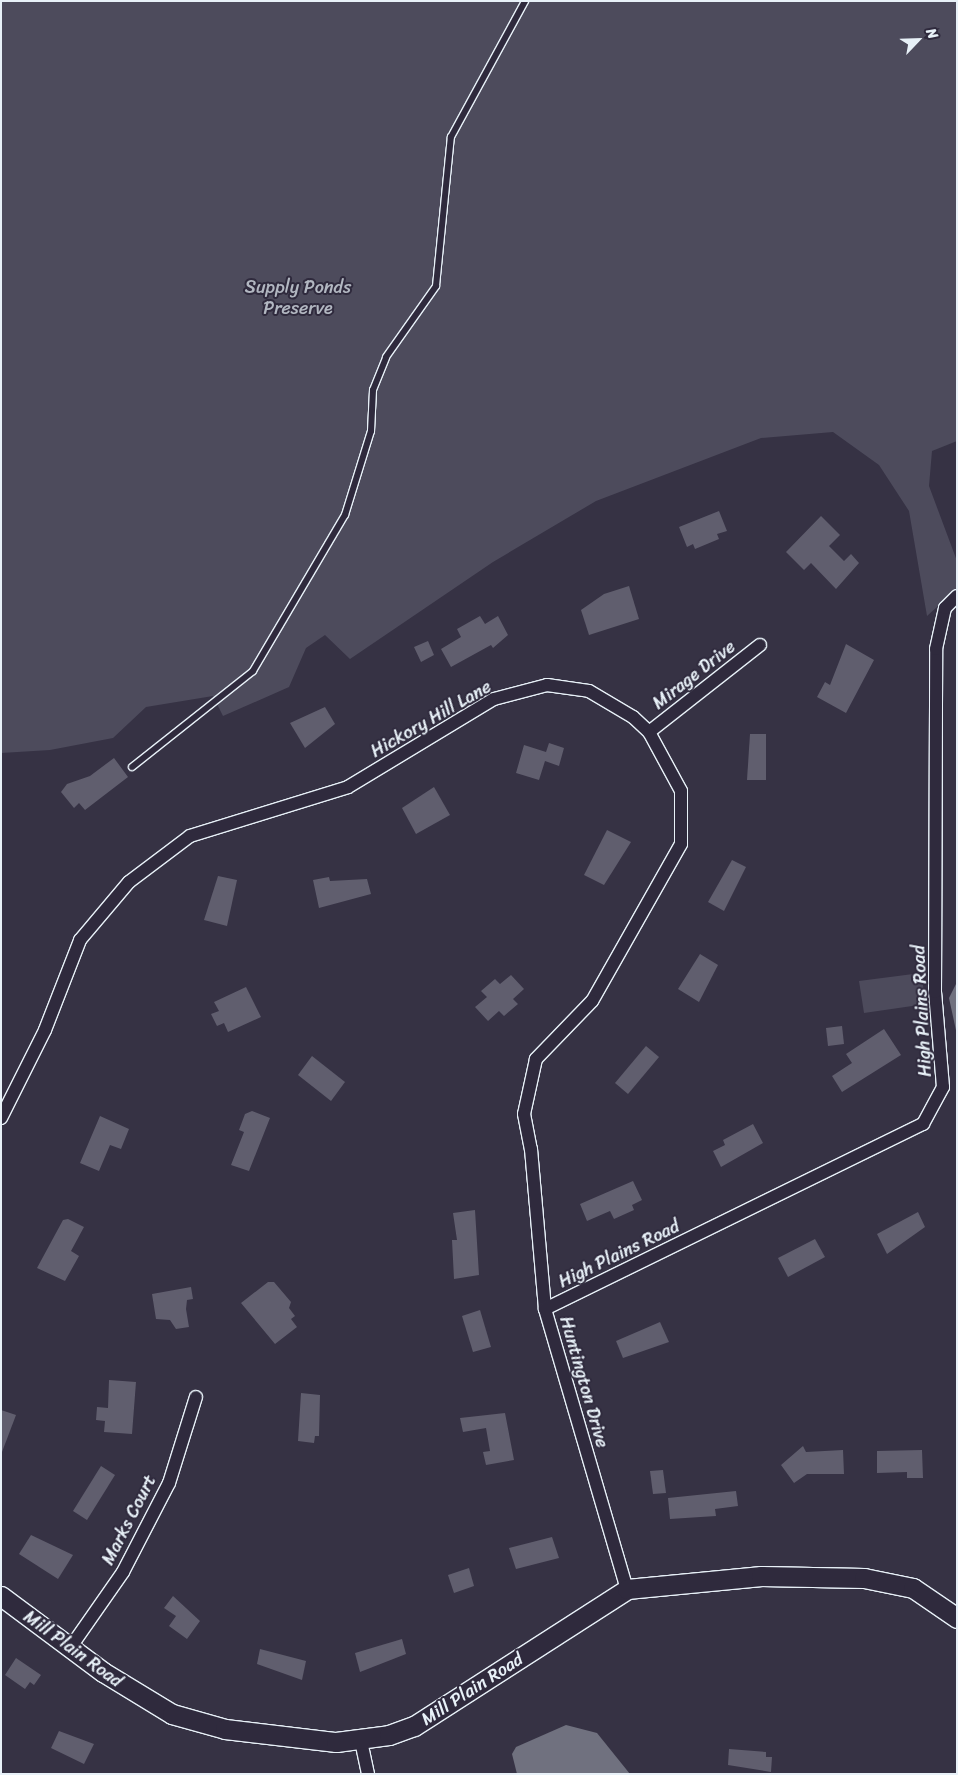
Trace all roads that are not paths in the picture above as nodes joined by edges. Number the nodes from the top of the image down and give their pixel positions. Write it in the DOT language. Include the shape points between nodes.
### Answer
graph roads {
  1 [pos="525,1"];
  2 [pos="957,596"];
  3 [pos="760,645"];
  4 [pos="649,732"];
  5 [pos="132,767"];
  6 [pos="1,1118"];
  7 [pos="532,1150"];
  8 [pos="545,1309"];
  9 [pos="196,1397"];
  10 [pos="628,1589"];
  11 [pos="1,1596"];
  12 [pos="957,1618"];
  13 [pos="70,1648"];
  14 [pos="361,1741"];
  15 [pos="368,1774"];
  1 -- 5 [label="lane" via="451,137 436,286 386,357 373,390 371,431 345,515 252,671"];
  2 -- 8 [label="street, High Plains Road" via="946,608 936,649 935,992 943,1087 924,1124"];
  3 -- 4 [label="street, Mirage Drive"];
  4 -- 6 [label="street, Hickory Hill Lane" via="617,706 588,691 547,685 494,699 348,788 190,836 129,882 80,940 45,1030"];
  4 -- 7 [label="street, Hickory Hill Lane" via="681,791 681,844 592,1002 536,1059 524,1114"];
  7 -- 8 [label="street, Huntington Drive"];
  8 -- 10 [label="street, Huntington Drive"];
  9 -- 13 [label="street, Marks Court" via="169,1483 123,1572"];
  10 -- 12 [label="street, Mill Plain Road" via="761,1576 864,1578 912,1588"];
  10 -- 14 [label="street, Mill Plain Road" via="414,1726"];
  11 -- 13 [label="street, Mill Plain Road"];
  13 -- 14 [label="street, Mill Plain Road" via="144,1700 188,1721 302,1740"];
  14 -- 15 [label="street"];
}
